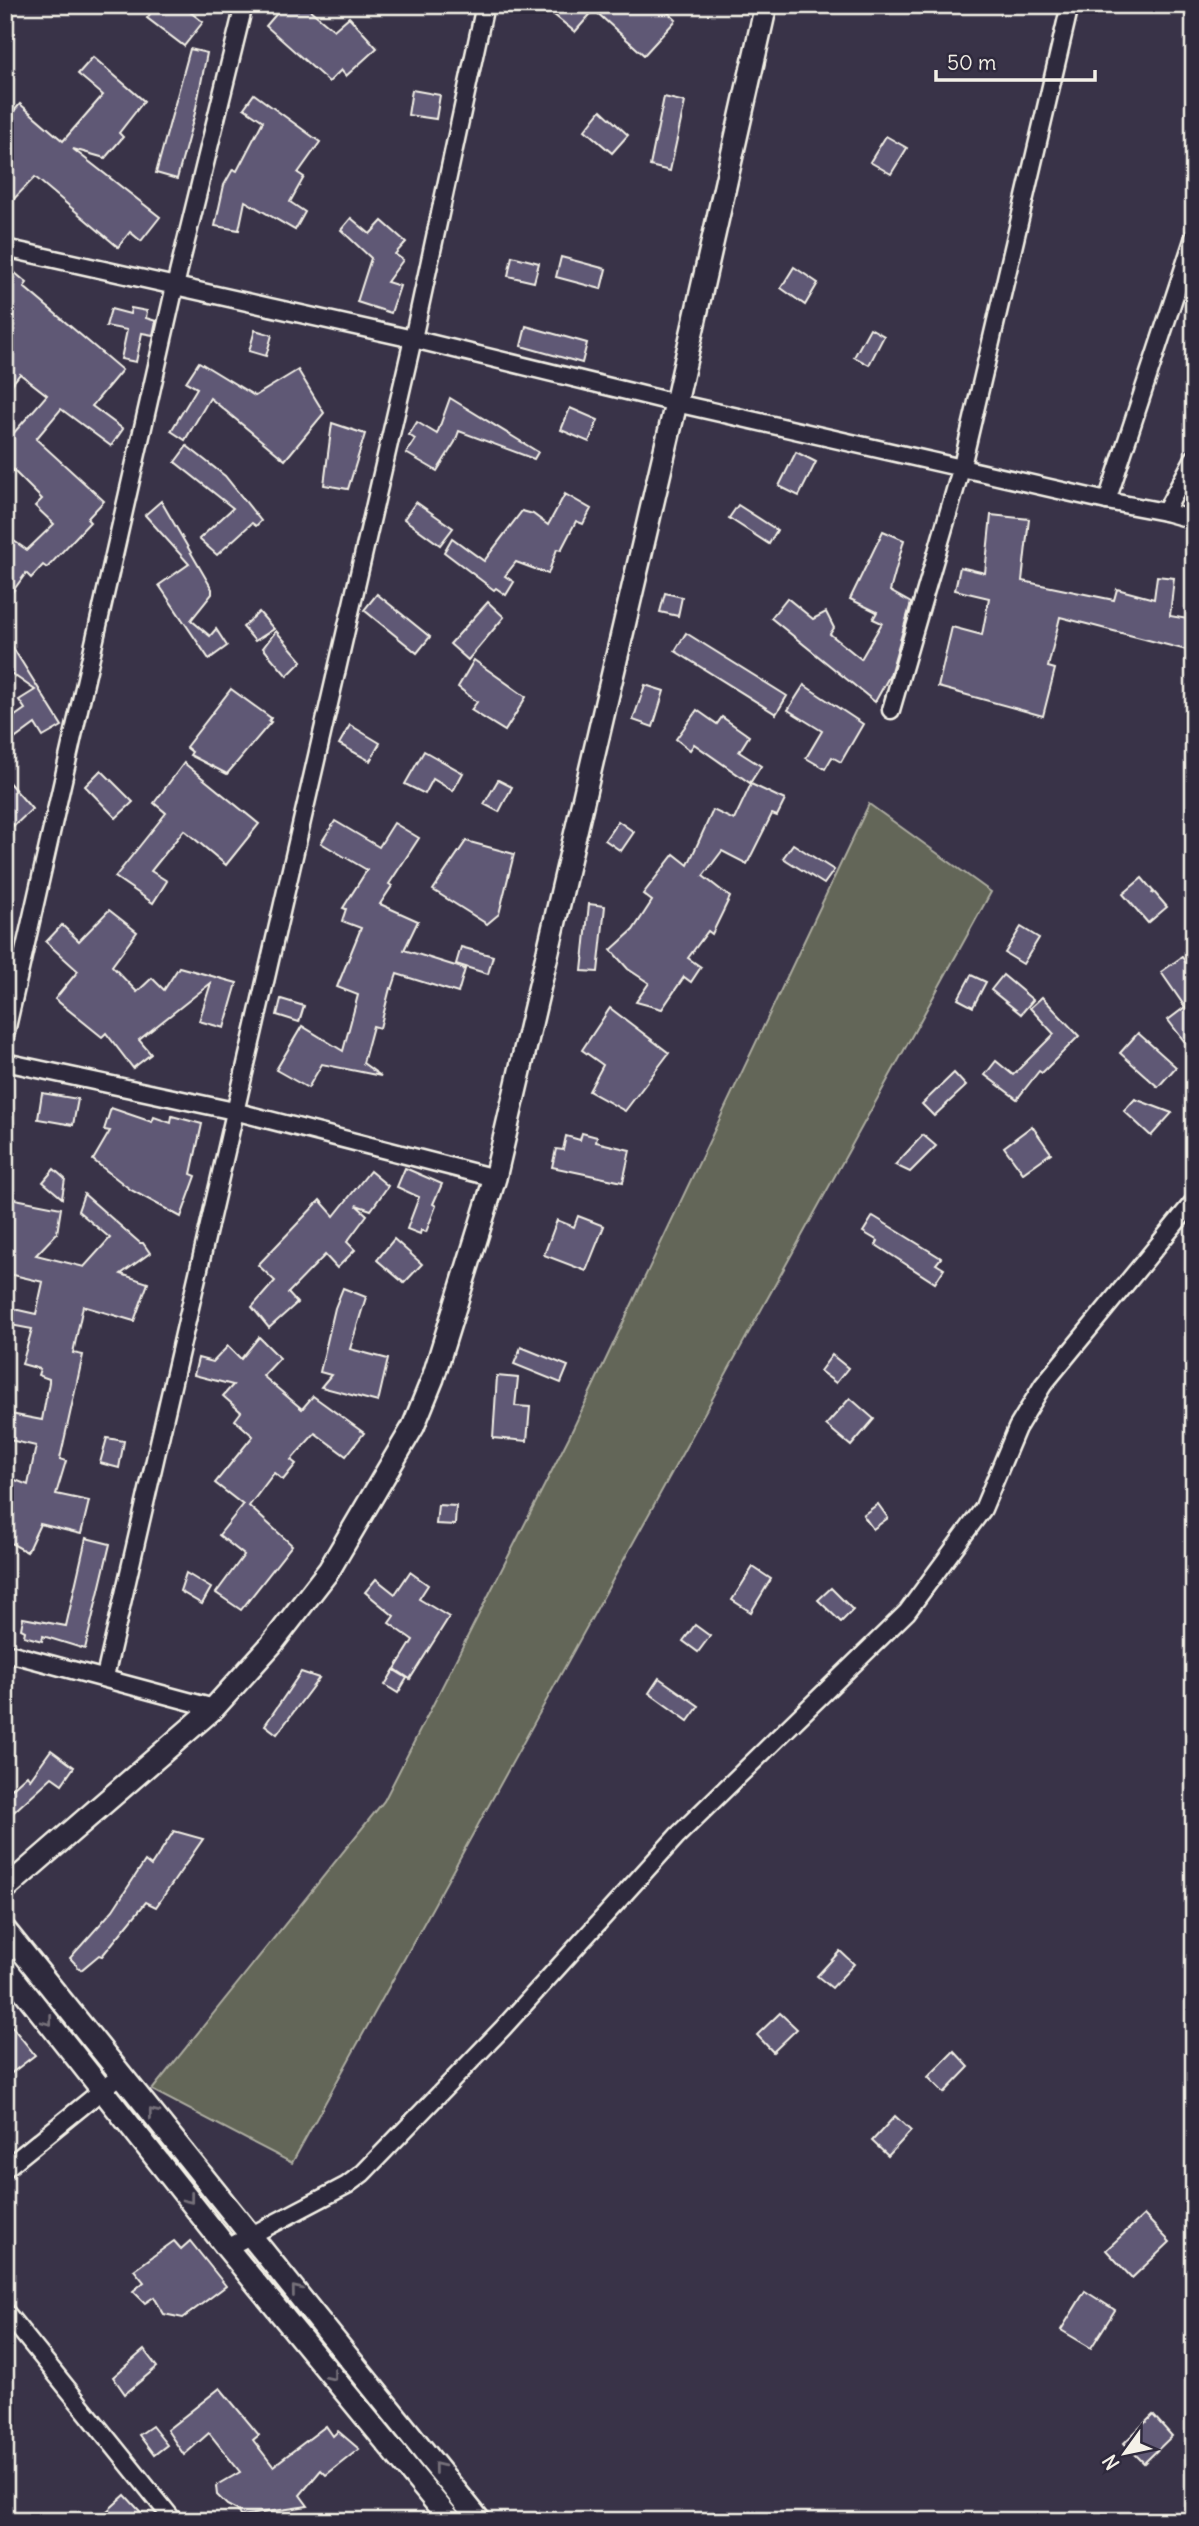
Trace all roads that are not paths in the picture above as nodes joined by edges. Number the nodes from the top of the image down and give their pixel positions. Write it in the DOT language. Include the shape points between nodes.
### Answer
graph roads {
  1 [pos="244,5"];
  2 [pos="485,5"];
  3 [pos="766,5"];
  4 [pos="1070,5"];
  5 [pos="1194,237"];
  6 [pos="5,248"];
  7 [pos="175,286"];
  8 [pos="413,339"];
  9 [pos="676,403"];
  10 [pos="1194,458"];
  11 [pos="962,466"];
  12 [pos="1107,501"];
  13 [pos="1166,512"];
  14 [pos="1194,520"];
  15 [pos="891,710"];
  16 [pos="5,1036"];
  17 [pos="5,1062"];
  18 [pos="234,1111"];
  19 [pos="495,1178"];
  20 [pos="1194,1201"];
  21 [pos="5,1652"];
  22 [pos="104,1677"];
  23 [pos="214,1709"];
  24 [pos="5,1889"];
  25 [pos="5,1930"];
  26 [pos="5,1967"];
  27 [pos="122,2074"];
  28 [pos="102,2090"];
  29 [pos="5,2169"];
  30 [pos="251,2235"];
  31 [pos="227,2248"];
  32 [pos="5,2311"];
  33 [pos="174,2521"];
  34 [pos="451,2521"];
  35 [pos="480,2521"];
  1 -- 7 [label="street"];
  2 -- 8 [label="street"];
  3 -- 9 [label="street"];
  4 -- 11 [label="street"];
  5 -- 12 [label="street"];
  6 -- 7 [label="street"];
  7 -- 8 [label="street"];
  7 -- 16 [label="street"];
  8 -- 9 [label="street"];
  8 -- 18 [label="street"];
  9 -- 11 [label="street"];
  9 -- 19 [label="street"];
  10 -- 13 [label="street"];
  11 -- 12 [label="street"];
  11 -- 15 [label="street"];
  12 -- 13 [label="street"];
  13 -- 14 [label="street"];
  17 -- 18 [label="street"];
  18 -- 19 [label="street"];
  18 -- 22 [label="street"];
  19 -- 23 [label="street" via="433,1378 413,1427 329,1570"];
  20 -- 30 [label="street" via="1043,1385 1017,1428 983,1509 907,1612 677,1836 503,2028 363,2173"];
  21 -- 22 [label="street"];
  22 -- 23 [label="street"];
  23 -- 24 [label="street"];
  25 -- 27 [label="street"];
  26 -- 28 [label="street, one-way"];
  27 -- 28 [label="street"];
  30 -- 27 [label="street, one-way"];
  28 -- 29 [label="street"];
  28 -- 31 [label="street, one-way"];
  30 -- 31 [label="street"];
  35 -- 30 [label="street, one-way"];
  31 -- 34 [label="street, one-way"];
  32 -- 33 [label="street"];
}
